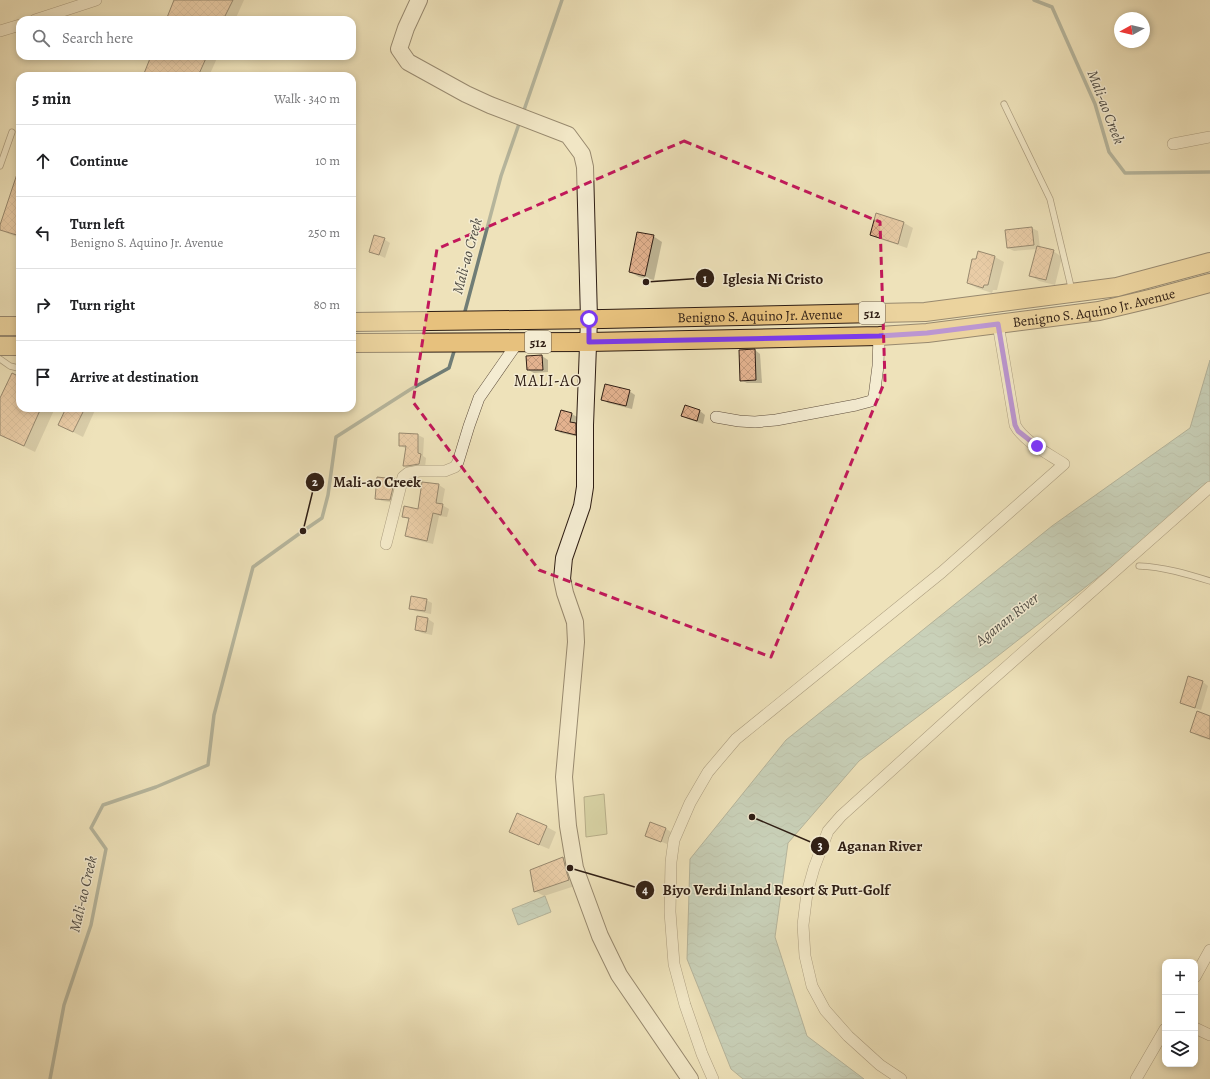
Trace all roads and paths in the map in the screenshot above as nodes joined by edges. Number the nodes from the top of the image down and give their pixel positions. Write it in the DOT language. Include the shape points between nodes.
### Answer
graph roads {
  1 [pos="96,0"];
  2 [pos="419,0"];
  3 [pos="47,16"];
  4 [pos="16,26"];
  5 [pos="0,32"];
  6 [pos="1004,104"];
  7 [pos="12,132"];
  8 [pos="1210,136"];
  9 [pos="1173,144"];
  10 [pos="0,166"];
  11 [pos="1210,262"];
  12 [pos="1210,283"];
  13 [pos="1072,294"];
  14 [pos="589,319"];
  15 [pos="356,322"];
  16 [pos="998,324"];
  17 [pos="0,326"];
  18 [pos="16,326"];
  19 [pos="879,336"];
  20 [pos="518,342"];
  21 [pos="589,342"];
  22 [pos="356,343"];
  23 [pos="0,346"];
  24 [pos="16,346"];
  25 [pos="0,359"];
  26 [pos="16,368"];
  27 [pos="716,417"];
  28 [pos="1210,487"];
  29 [pos="386,544"];
  30 [pos="1139,566"];
  31 [pos="1210,581"];
  32 [pos="1210,950"];
  33 [pos="1198,972"];
  34 [pos="1198,1029"];
  35 [pos="1164,1031"];
  36 [pos="1210,1035"];
  37 [pos="690,1079"];
  38 [pos="713,1079"];
  39 [pos="901,1079"];
  40 [pos="1136,1079"];
  1 -- 3 [label="street"];
  2 -- 14 [label="street" via="399,49 408,62 490,105 568,135 582,154 585,167"];
  4 -- 5 [label="street"];
  6 -- 13 [label="lane" via="1050,199"];
  7 -- 10 [label="lane"];
  8 -- 9 [label="street"];
  11 -- 13 [label="main road, Benigno S. Aquino Jr. Avenue / 512" via="1117,287"];
  12 -- 16 [label="main road, Benigno S. Aquino Jr. Avenue / 512" via="1099,311"];
  13 -- 14 [label="main road, Benigno S. Aquino Jr. Avenue / 512" via="925,312"];
  14 -- 15 [label="main road, Benigno S. Aquino Jr. Avenue / 512"];
  14 -- 21 [label="street"];
  16 -- 19 [label="main road, Benigno S. Aquino Jr. Avenue / 512"];
  16 -- 38 [label="street" via="1015,425 1026,438 1064,464 942,572 736,739 708,772 690,803 674,840 670,912 674,964 684,1005"];
  17 -- 18 [label="main road"];
  19 -- 21 [label="main road, Benigno S. Aquino Jr. Avenue / 512"];
  19 -- 27 [label="street" via="878,366 874,397 871,401 755,422"];
  20 -- 21 [label="main road, Benigno S. Aquino Jr. Avenue / 512"];
  20 -- 22 [label="main road, Benigno S. Aquino Jr. Avenue / 512"];
  20 -- 29 [label="street" via="479,398 458,462 454,467 445,471 408,473 403,477"];
  21 -- 37 [label="street" via="585,425 586,487 564,558 562,579 575,622 576,642 564,777 568,826 575,868 600,936 620,975"];
  23 -- 24 [label="main road"];
  25 -- 26 [label="lane"];
  28 -- 39 [label="street" via="969,700 841,816 828,831 807,893 803,925 805,956 812,986 825,1010 848,1036 880,1065"];
  30 -- 31 [label="lane" via="1175,570"];
  32 -- 33 [label="street"];
  34 -- 36 [label="street"];
  35 -- 40 [label="street"];
}
